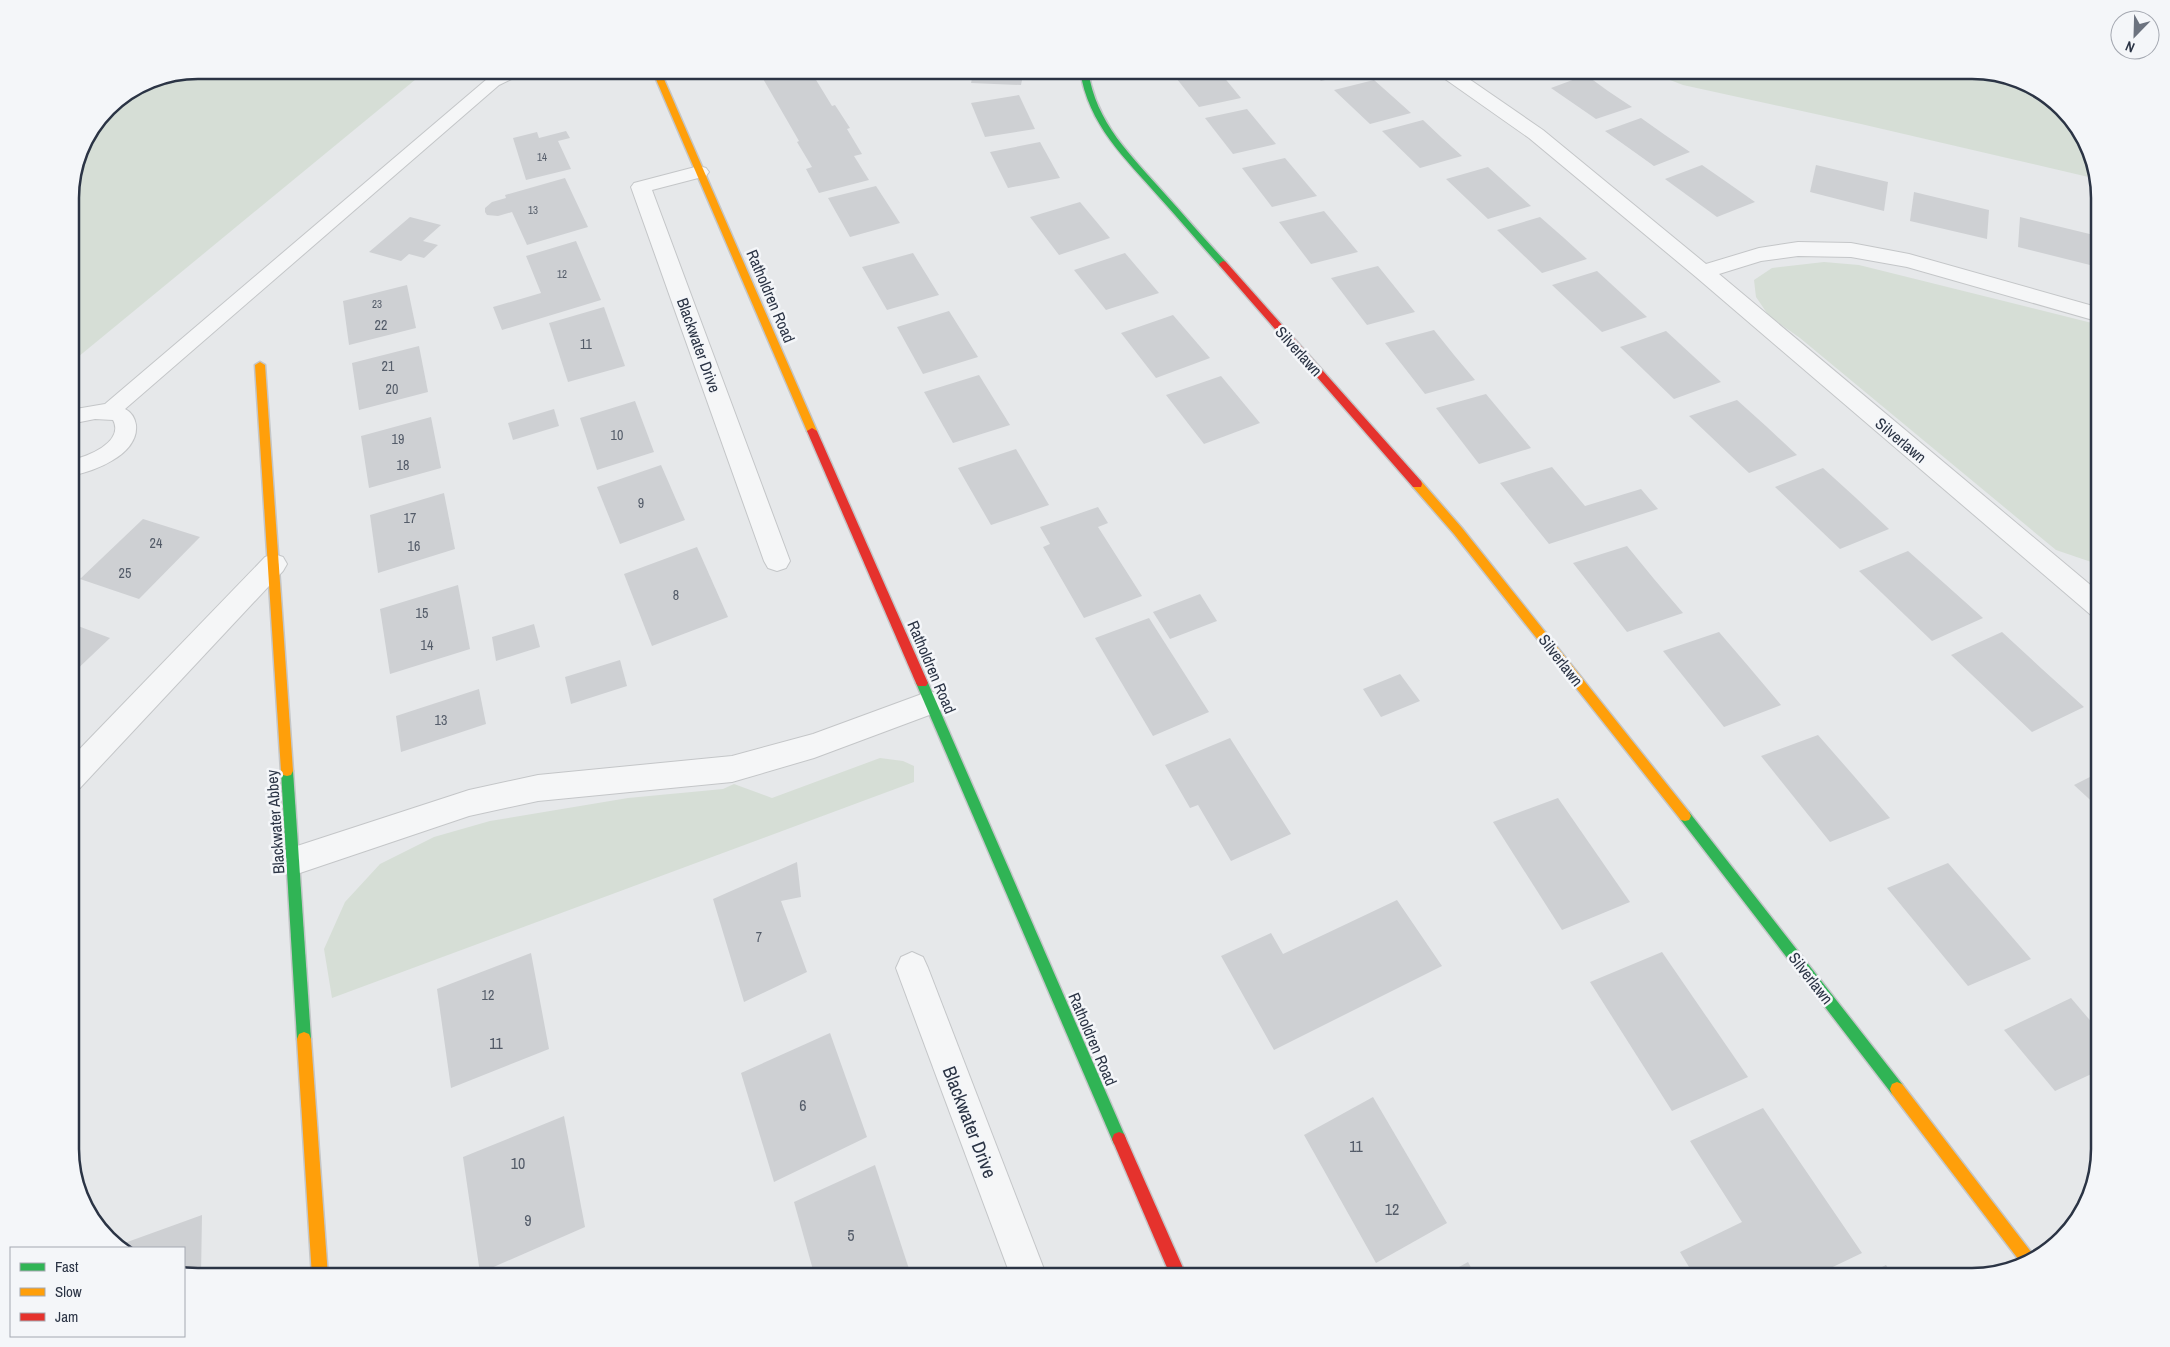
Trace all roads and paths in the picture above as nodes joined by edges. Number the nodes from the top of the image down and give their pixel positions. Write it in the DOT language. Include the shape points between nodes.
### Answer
graph roads {
  1 [pos="499,79"];
  2 [pos="660,79"];
  3 [pos="1084,79"];
  4 [pos="1457,79"];
  5 [pos="699,172"];
  6 [pos="1703,272"];
  7 [pos="2091,312"];
  8 [pos="260,365"];
  9 [pos="110,411"];
  10 [pos="79,414"];
  11 [pos="79,466"];
  12 [pos="777,561"];
  13 [pos="274,564"];
  14 [pos="2091,600"];
  15 [pos="930,703"];
  16 [pos="79,770"];
  17 [pos="294,861"];
  18 [pos="912,968"];
  19 [pos="2025,1256"];
  20 [pos="319,1268"];
  21 [pos="1026,1268"];
  22 [pos="1175,1268"];
  1 -- 9 [label="lane" via="487,86"];
  2 -- 5 [label="street, Ratholdren Road"];
  3 -- 19 [label="street, Silverlawn" via="1093,105 1114,139 1458,531 1750,898"];
  4 -- 6 [label="street, Silverlawn" via="1536,134"];
  5 -- 12 [label="street, Blackwater Drive" via="641,187"];
  5 -- 15 [label="street, Ratholdren Road"];
  6 -- 7 [label="street" via="1759,255 1798,248 1851,250 1909,261"];
  6 -- 14 [label="street, Silverlawn"];
  8 -- 13 [label="street, Blackwater Abbey"];
  9 -- 10 [label="lane"];
  9 -- 11 [label="lane" via="125,421 123,438 103,456"];
  13 -- 16 [label="street"];
  13 -- 17 [label="street, Blackwater Abbey"];
  15 -- 17 [label="street" via="814,746 732,769 538,788 469,803"];
  15 -- 22 [label="street, Ratholdren Road"];
  17 -- 20 [label="street, Blackwater Abbey"];
  18 -- 21 [label="street, Blackwater Drive"];
}
